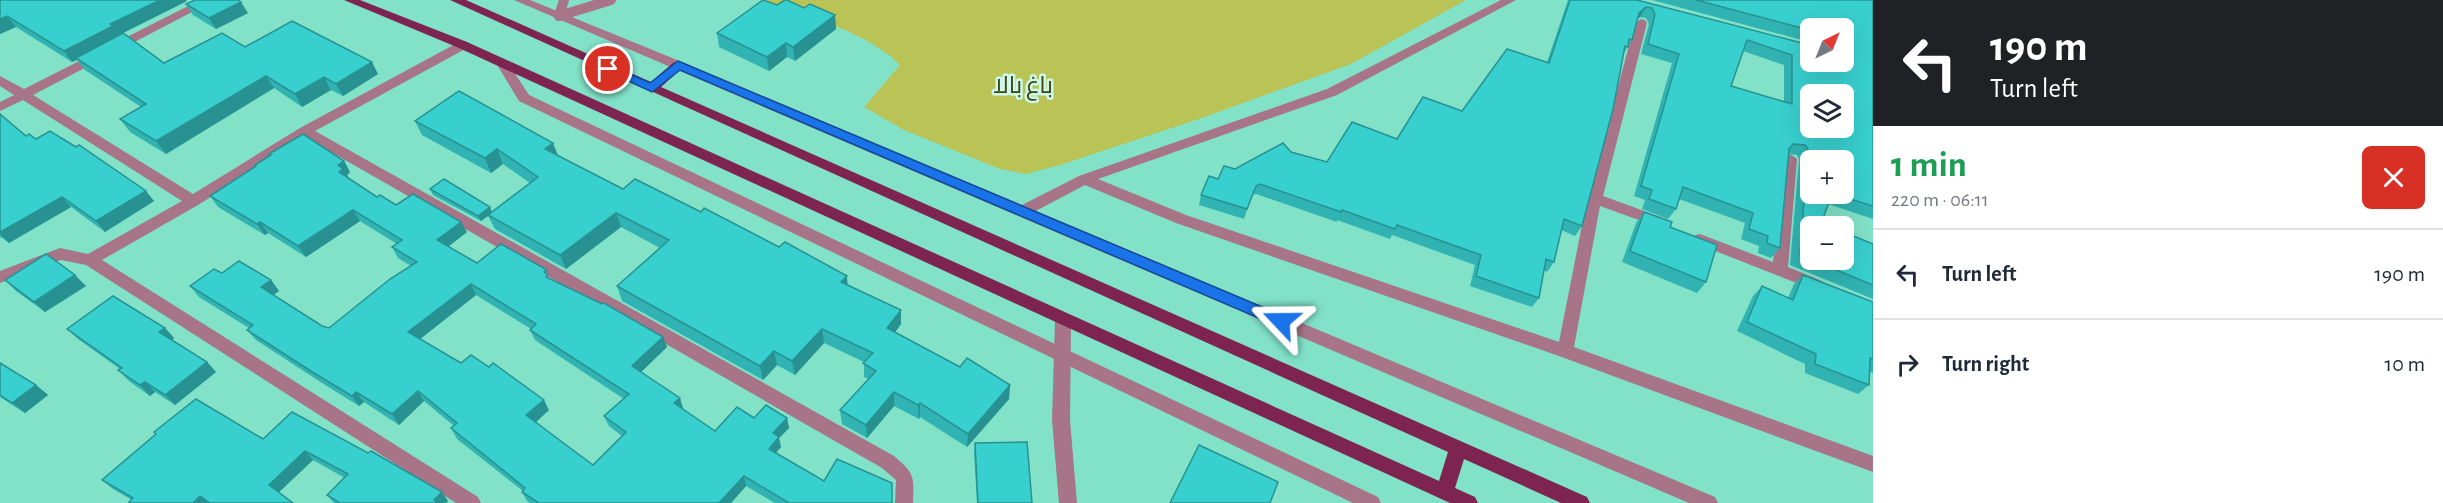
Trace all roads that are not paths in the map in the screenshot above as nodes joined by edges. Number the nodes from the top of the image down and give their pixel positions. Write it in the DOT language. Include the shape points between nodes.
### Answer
graph roads {
  1 [pos="209,0"];
  2 [pos="350,0"];
  3 [pos="456,0"];
  4 [pos="520,0"];
  5 [pos="564,0"];
  6 [pos="611,0"];
  7 [pos="1510,0"];
  8 [pos="559,16"];
  9 [pos="1641,23"];
  10 [pos="463,45"];
  11 [pos="502,63"];
  12 [pos="678,65"];
  13 [pos="0,80"];
  14 [pos="652,88"];
  15 [pos="22,95"];
  16 [pos="0,107"];
  17 [pos="305,131"];
  18 [pos="1790,159"];
  19 [pos="1084,179"];
  20 [pos="1596,198"];
  21 [pos="193,201"];
  22 [pos="1023,211"];
  23 [pos="90,260"];
  24 [pos="1780,270"];
  25 [pos="0,277"];
  26 [pos="1832,291"];
  27 [pos="1063,320"];
  28 [pos="1565,351"];
  29 [pos="1061,354"];
  30 [pos="1458,448"];
  31 [pos="1873,464"];
  32 [pos="1445,492"];
  33 [pos="472,503"];
  34 [pos="904,503"];
  35 [pos="1068,503"];
  36 [pos="1372,503"];
  37 [pos="1469,503"];
  38 [pos="1581,503"];
  39 [pos="1709,503"];
  1 -- 15 [label="street"];
  2 -- 10 [label="main road"];
  3 -- 14 [label="main road"];
  4 -- 8 [label="street"];
  5 -- 8 [label="lane"];
  6 -- 8 [label="lane"];
  7 -- 19 [label="street" via="1332,92"];
  8 -- 12 [label="street"];
  9 -- 20 [label="street"];
  10 -- 11 [label="main road"];
  10 -- 17 [label="street"];
  11 -- 27 [label="main road"];
  11 -- 29 [label="street" via="524,98"];
  12 -- 14 [label="main road"];
  12 -- 22 [label="street"];
  13 -- 15 [label="street"];
  14 -- 30 [label="main road"];
  15 -- 16 [label="street"];
  15 -- 21 [label="street"];
  17 -- 21 [label="street"];
  17 -- 34 [label="street" via="888,462 905,477"];
  18 -- 24 [label="street"];
  19 -- 22 [label="street"];
  19 -- 28 [label="street" via="1181,219"];
  20 -- 24 [label="street"];
  20 -- 28 [label="street"];
  21 -- 23 [label="street"];
  22 -- 39 [label="street"];
  23 -- 25 [label="street" via="60,254"];
  23 -- 33 [label="street"];
  24 -- 26 [label="street"];
  27 -- 29 [label="street"];
  27 -- 32 [label="main road"];
  28 -- 31 [label="street"];
  29 -- 35 [label="street" via="1061,420"];
  29 -- 36 [label="street"];
  30 -- 32 [label="main road"];
  30 -- 38 [label="main road"];
  32 -- 37 [label="main road"];
}
